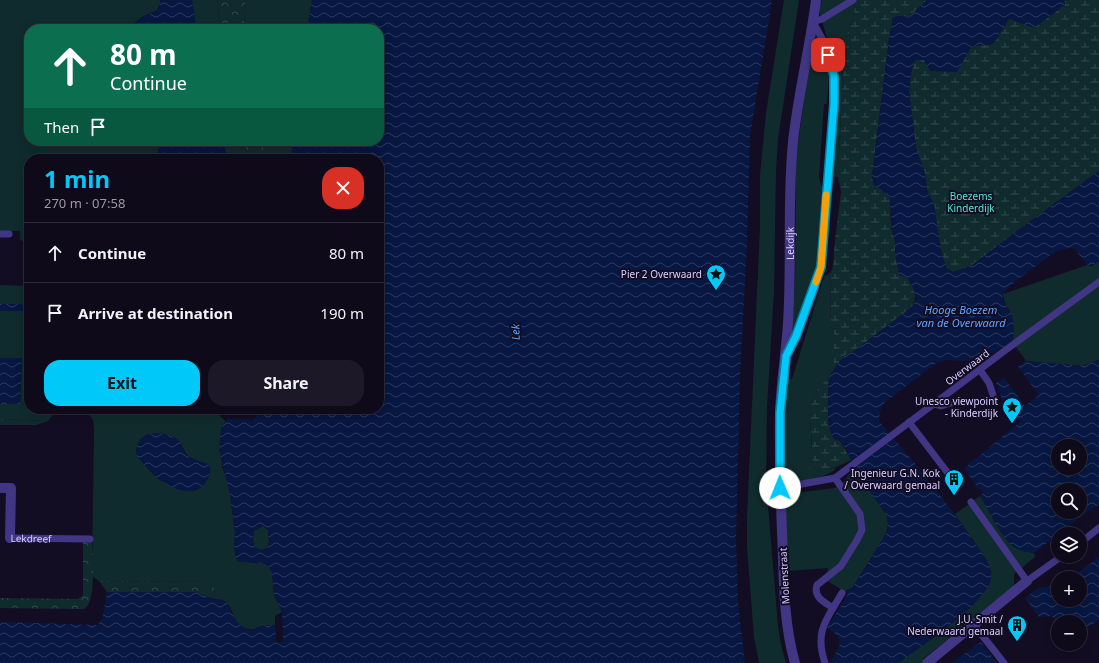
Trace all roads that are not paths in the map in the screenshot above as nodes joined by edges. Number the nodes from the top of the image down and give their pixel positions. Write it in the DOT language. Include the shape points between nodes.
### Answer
graph roads {
  1 [pos="816,0"];
  2 [pos="853,0"];
  3 [pos="813,22"];
  4 [pos="0,234"];
  5 [pos="9,234"];
  6 [pos="1099,282"];
  7 [pos="786,356"];
  8 [pos="982,368"];
  9 [pos="993,395"];
  10 [pos="960,400"];
  11 [pos="934,404"];
  12 [pos="909,422"];
  13 [pos="947,472"];
  14 [pos="835,478"];
  15 [pos="0,488"];
  16 [pos="780,488"];
  17 [pos="971,502"];
  18 [pos="1099,528"];
  19 [pos="1087,537"];
  20 [pos="10,538"];
  21 [pos="90,539"];
  22 [pos="1052,563"];
  23 [pos="1027,581"];
  24 [pos="842,593"];
  25 [pos="833,608"];
  26 [pos="974,625"];
  27 [pos="795,663"];
  28 [pos="825,663"];
  29 [pos="927,663"];
  30 [pos="1004,663"];
  1 -- 3 [label="street, Lekdijk"];
  2 -- 3 [label="lane"];
  3 -- 7 [label="street, Lekdijk" via="798,100 790,180 790,284"];
  3 -- 7 [label="lane" via="825,44 834,76 822,259 796,336"];
  4 -- 5 [label="lane"];
  6 -- 8 [label="lane, Overwaard"];
  7 -- 16 [label="street, Lekdijk" via="780,413"];
  8 -- 9 [label="lane"];
  8 -- 11 [label="lane, Overwaard"];
  10 -- 11 [label="lane" via="941,406"];
  11 -- 12 [label="lane, Overwaard"];
  12 -- 13 [label="lane"];
  12 -- 14 [label="lane, Overwaard"];
  14 -- 16 [label="lane, Overwaard"];
  14 -- 25 [label="lane" via="860,514 862,530 841,566 816,585 816,595"];
  15 -- 20 [label="street, Lekdreef" via="11,488"];
  16 -- 27 [label="street, Molenstraat" via="786,619"];
  17 -- 23 [label="lane"];
  18 -- 19 [label="lane"];
  20 -- 21 [label="lane, Lekdreef"];
  22 -- 23 [label="lane"];
  23 -- 26 [label="street"];
  24 -- 25 [label="lane"];
  25 -- 28 [label="lane" via="820,637"];
  26 -- 29 [label="street"];
  26 -- 30 [label="lane"];
}
